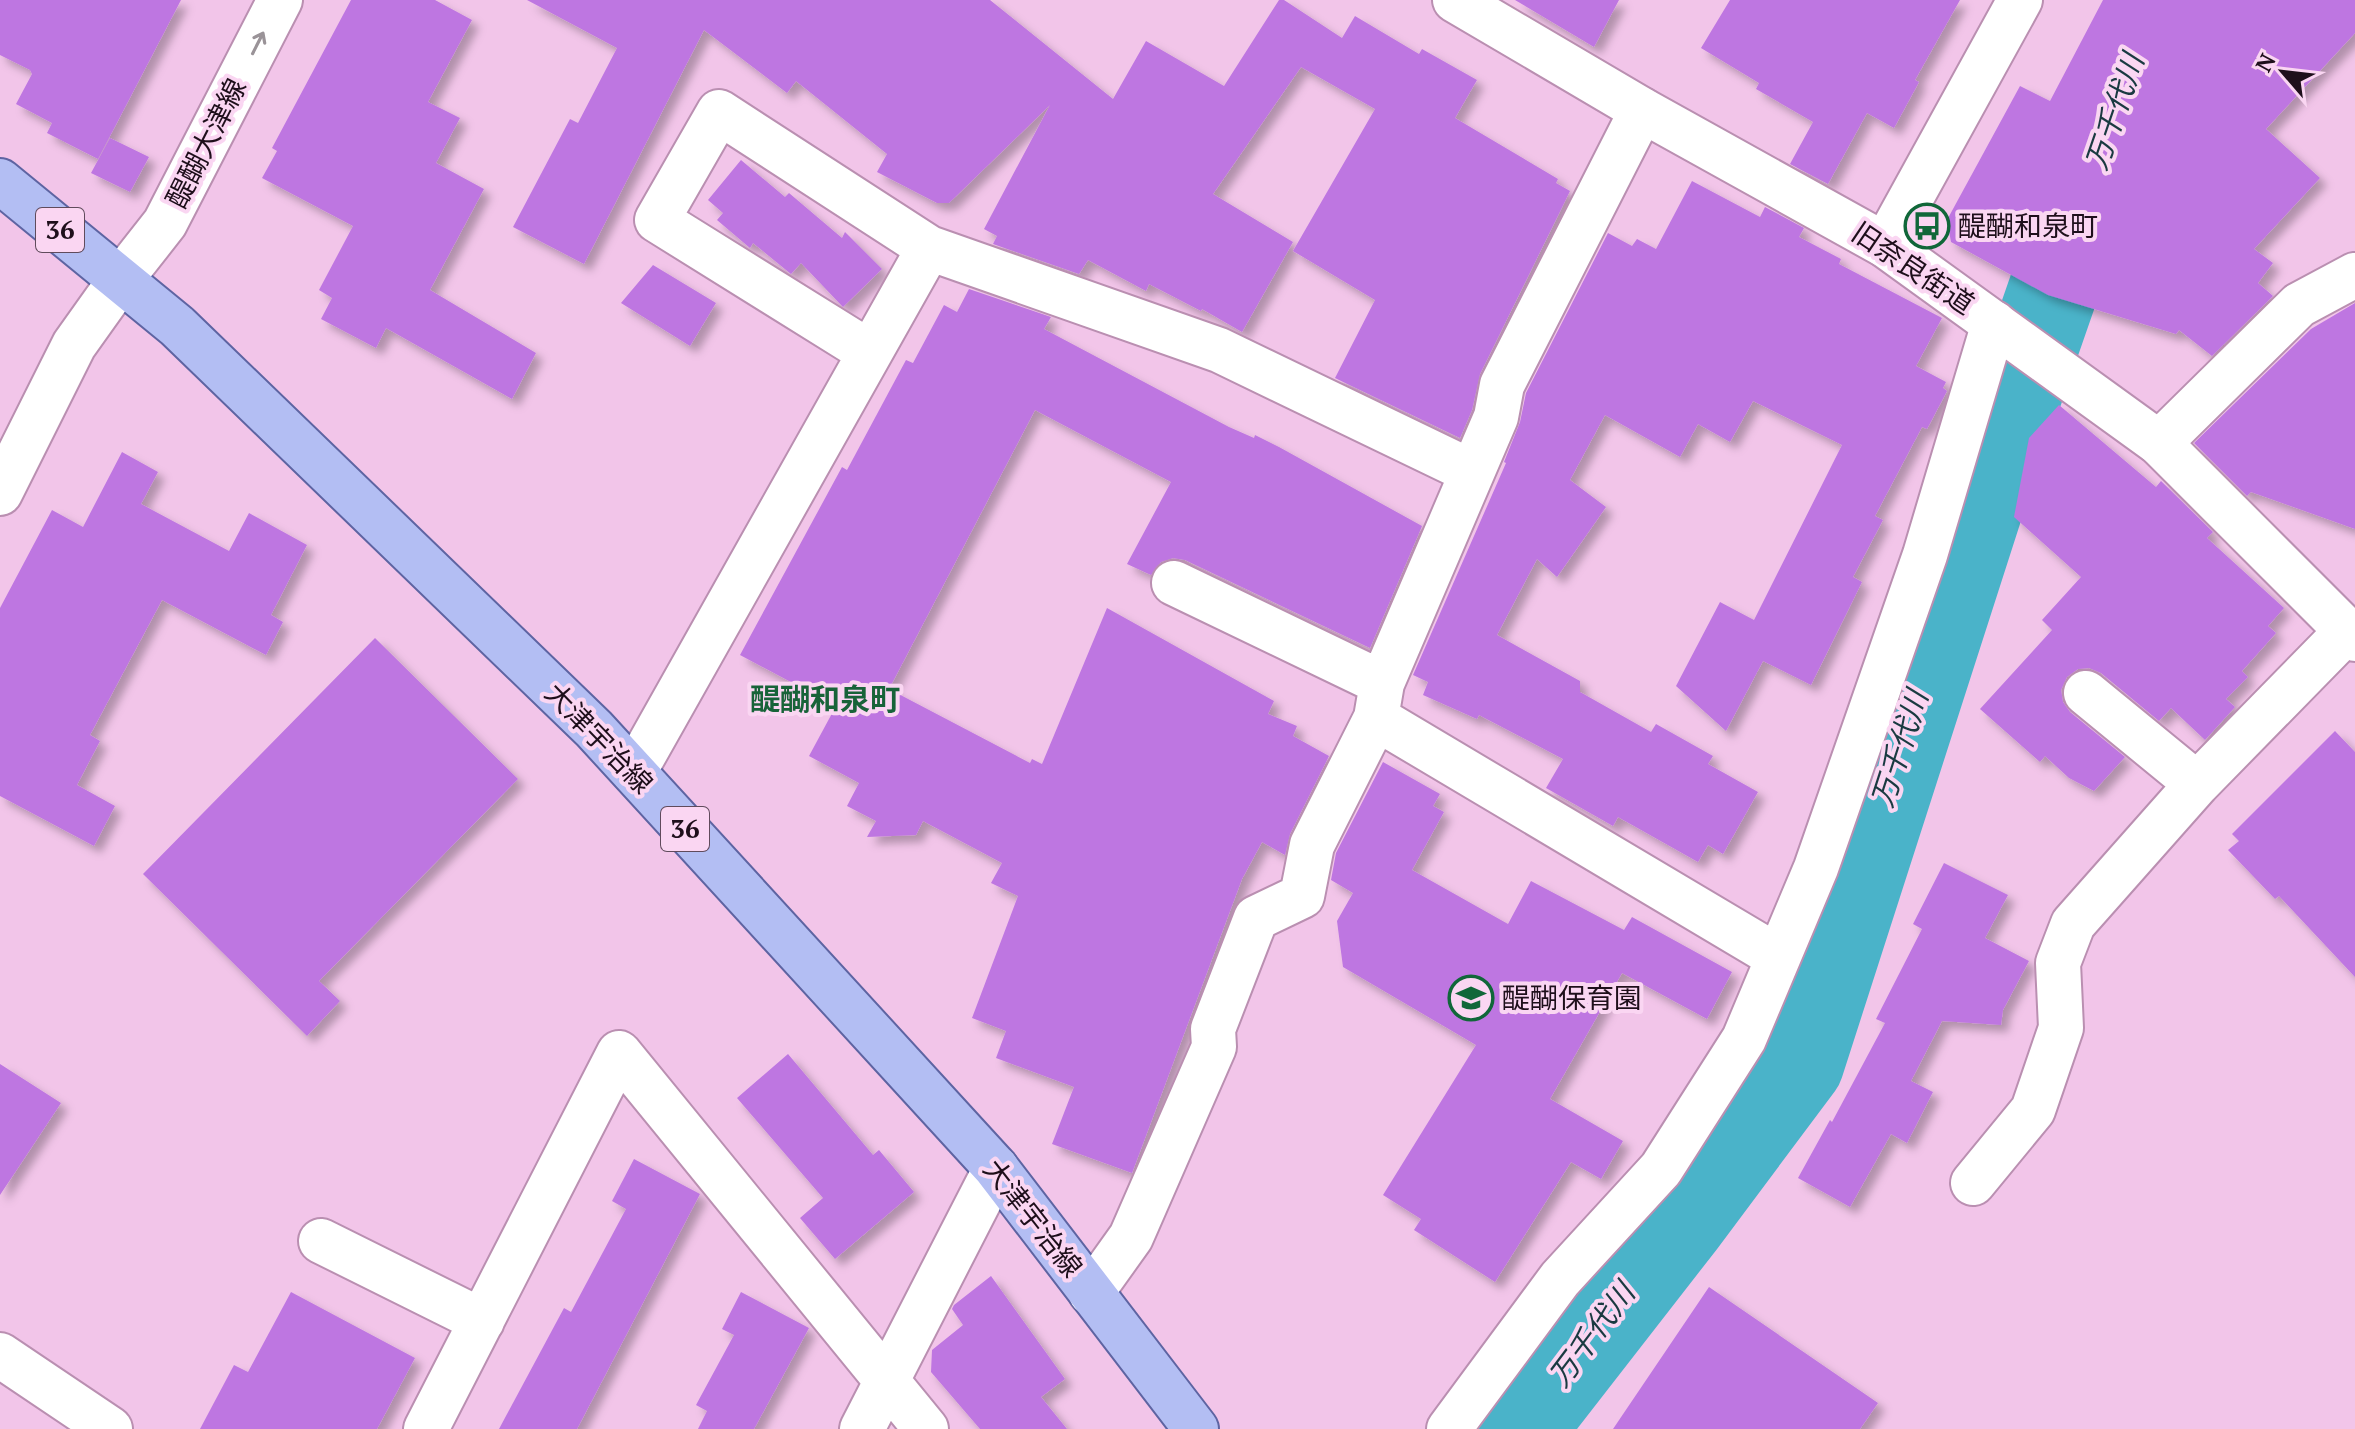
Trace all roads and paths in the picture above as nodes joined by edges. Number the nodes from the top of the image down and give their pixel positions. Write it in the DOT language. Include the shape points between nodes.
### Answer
graph roads {
  1 [pos="280,0"];
  2 [pos="1455,0"];
  3 [pos="2020,0"];
  4 [pos="1642,110"];
  5 [pos="0,181"];
  6 [pos="1885,245"];
  7 [pos="929,248"];
  8 [pos="2355,275"];
  9 [pos="121,279"];
  10 [pos="2021,341"];
  11 [pos="869,352"];
  12 [pos="2159,443"];
  13 [pos="1472,472"];
  14 [pos="0,493"];
  15 [pos="1174,583"];
  16 [pos="2351,635"];
  17 [pos="2086,693"];
  18 [pos="1379,701"];
  19 [pos="634,772"];
  20 [pos="2197,784"];
  21 [pos="1778,957"];
  22 [pos="996,1168"];
  23 [pos="1973,1183"];
  24 [pos="321,1241"];
  25 [pos="1091,1293"];
  26 [pos="482,1321"];
  27 [pos="0,1355"];
  28 [pos="886,1382"];
  29 [pos="110,1429"];
  30 [pos="426,1429"];
  31 [pos="862,1429"];
  32 [pos="926,1429"];
  33 [pos="1196,1429"];
  34 [pos="1449,1429"];
  9 -- 1 [label="street, 醍醐大津線, one-way" via="165,223"];
  2 -- 4 [label="street, 旧奈良街道"];
  3 -- 6 [label="street"];
  4 -- 6 [label="street, 旧奈良街道"];
  4 -- 13 [label="street" via="1502,385 1496,417"];
  5 -- 9 [label="main road, 大津宇治線 / 36"];
  6 -- 10 [label="street, 旧奈良街道"];
  7 -- 11 [label="street"];
  7 -- 11 [label="street" via="719,112 657,220"];
  7 -- 13 [label="street" via="1219,350"];
  8 -- 12 [label="street" via="2299,305"];
  9 -- 14 [label="street, 醍醐大津線" via="74,345"];
  9 -- 19 [label="main road, 大津宇治線 / 36" via="177,326"];
  10 -- 12 [label="street, 旧奈良街道"];
  10 -- 21 [label="street" via="1925,555 1816,868"];
  11 -- 19 [label="street"];
  12 -- 16 [label="street, 旧奈良街道"];
  13 -- 18 [label="street"];
  15 -- 18 [label="street"];
  16 -- 20 [label="street"];
  17 -- 20 [label="street"];
  18 -- 21 [label="street"];
  18 -- 25 [label="street" via="1312,845 1302,896 1256,918 1213,1029 1214,1047 1131,1237"];
  19 -- 22 [label="main road, 大津宇治線 / 36"];
  20 -- 23 [label="street" via="2073,924 2058,963 2061,1028 2033,1110"];
  21 -- 34 [label="street" via="1744,1039 1661,1169 1560,1279"];
  22 -- 25 [label="main road, 大津宇治線 / 36"];
  22 -- 28 [label="street"];
  24 -- 26 [label="street"];
  25 -- 33 [label="main road, 大津宇治線 / 36"];
  26 -- 28 [label="street" via="619,1053"];
  26 -- 30 [label="street"];
  27 -- 29 [label="street"];
  28 -- 31 [label="street"];
  28 -- 32 [label="street"];
}
